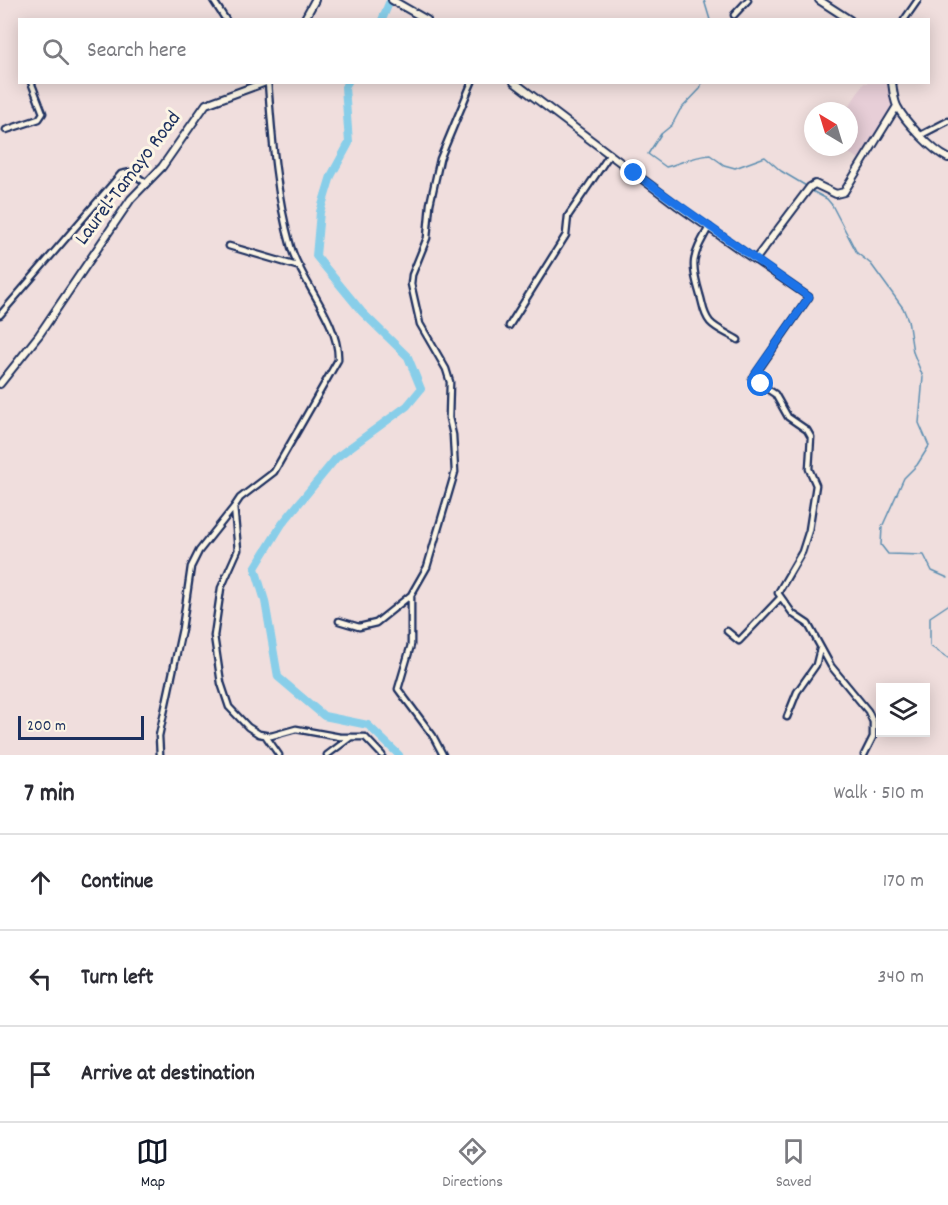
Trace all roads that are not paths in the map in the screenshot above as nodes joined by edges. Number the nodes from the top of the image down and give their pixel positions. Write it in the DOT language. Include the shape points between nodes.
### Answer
graph roads {
  1 [pos="213,0"];
  2 [pos="315,0"];
  3 [pos="392,0"];
  4 [pos="748,0"];
  5 [pos="819,0"];
  6 [pos="918,0"];
  7 [pos="734,15"];
  8 [pos="225,18"];
  9 [pos="305,18"];
  10 [pos="424,18"];
  11 [pos="847,18"];
  12 [pos="905,18"];
  13 [pos="32,84"];
  14 [pos="258,84"];
  15 [pos="267,84"];
  16 [pos="471,84"];
  17 [pos="517,84"];
  18 [pos="892,84"];
  19 [pos="897,106"];
  20 [pos="948,121"];
  21 [pos="6,130"];
  22 [pos="921,135"];
  23 [pos="610,153"];
  24 [pos="948,158"];
  25 [pos="146,183"];
  26 [pos="709,227"];
  27 [pos="229,246"];
  28 [pos="755,260"];
  29 [pos="300,267"];
  30 [pos="0,315"];
  31 [pos="509,326"];
  32 [pos="738,340"];
  33 [pos="0,384"];
  34 [pos="234,507"];
  35 [pos="411,595"];
  36 [pos="780,598"];
  37 [pos="339,621"];
  38 [pos="727,631"];
  39 [pos="820,649"];
  40 [pos="787,717"];
  41 [pos="265,735"];
  42 [pos="352,736"];
  43 [pos="160,755"];
  44 [pos="279,755"];
  45 [pos="327,755"];
  46 [pos="382,755"];
  47 [pos="443,755"];
  48 [pos="864,755"];
  1 -- 8 [label="street"];
  2 -- 9 [label="street"];
  3 -- 10 [label="street"];
  4 -- 7 [label="street"];
  5 -- 11 [label="street"];
  6 -- 12 [label="street"];
  13 -- 21 [label="street" via="43,113 39,119"];
  14 -- 25 [label="street, Laurel-Tamayo Road" via="206,104 180,144"];
  15 -- 29 [label="street" via="282,203 291,247"];
  16 -- 35 [label="street" via="440,159 427,238 412,275 412,296 420,324 450,382 455,472 427,567"];
  17 -- 23 [label="street"];
  18 -- 19 [label="street"];
  19 -- 22 [label="street"];
  19 -- 28 [label="street" via="844,192 836,194 815,184"];
  20 -- 22 [label="street"];
  22 -- 24 [label="street"];
  23 -- 26 [label="street"];
  23 -- 31 [label="street" via="568,216 566,235"];
  25 -- 30 [label="street" via="130,172 121,174"];
  25 -- 33 [label="street, Laurel-Tamayo Road"];
  26 -- 28 [label="street"];
  26 -- 32 [label="street" via="697,249 693,273 711,324"];
  27 -- 29 [label="street"];
  28 -- 36 [label="street" via="809,297 752,379 775,394 788,417 811,437 809,469 816,485 813,512 802,552 778,593"];
  29 -- 34 [label="street" via="319,298 338,360 274,472"];
  34 -- 41 [label="street" via="238,550 217,605 216,652 229,707 248,726"];
  34 -- 43 [label="street" via="191,567 159,736"];
  35 -- 37 [label="street" via="376,623 359,627"];
  35 -- 47 [label="street" via="411,645 398,689"];
  36 -- 38 [label="street" via="739,641"];
  36 -- 39 [label="street" via="808,624"];
  39 -- 40 [label="street" via="816,665 797,692"];
  39 -- 48 [label="street" via="873,722 873,736"];
  41 -- 42 [label="street" via="296,729"];
  41 -- 44 [label="street"];
  42 -- 45 [label="street"];
  42 -- 46 [label="street" via="365,737"];
}
